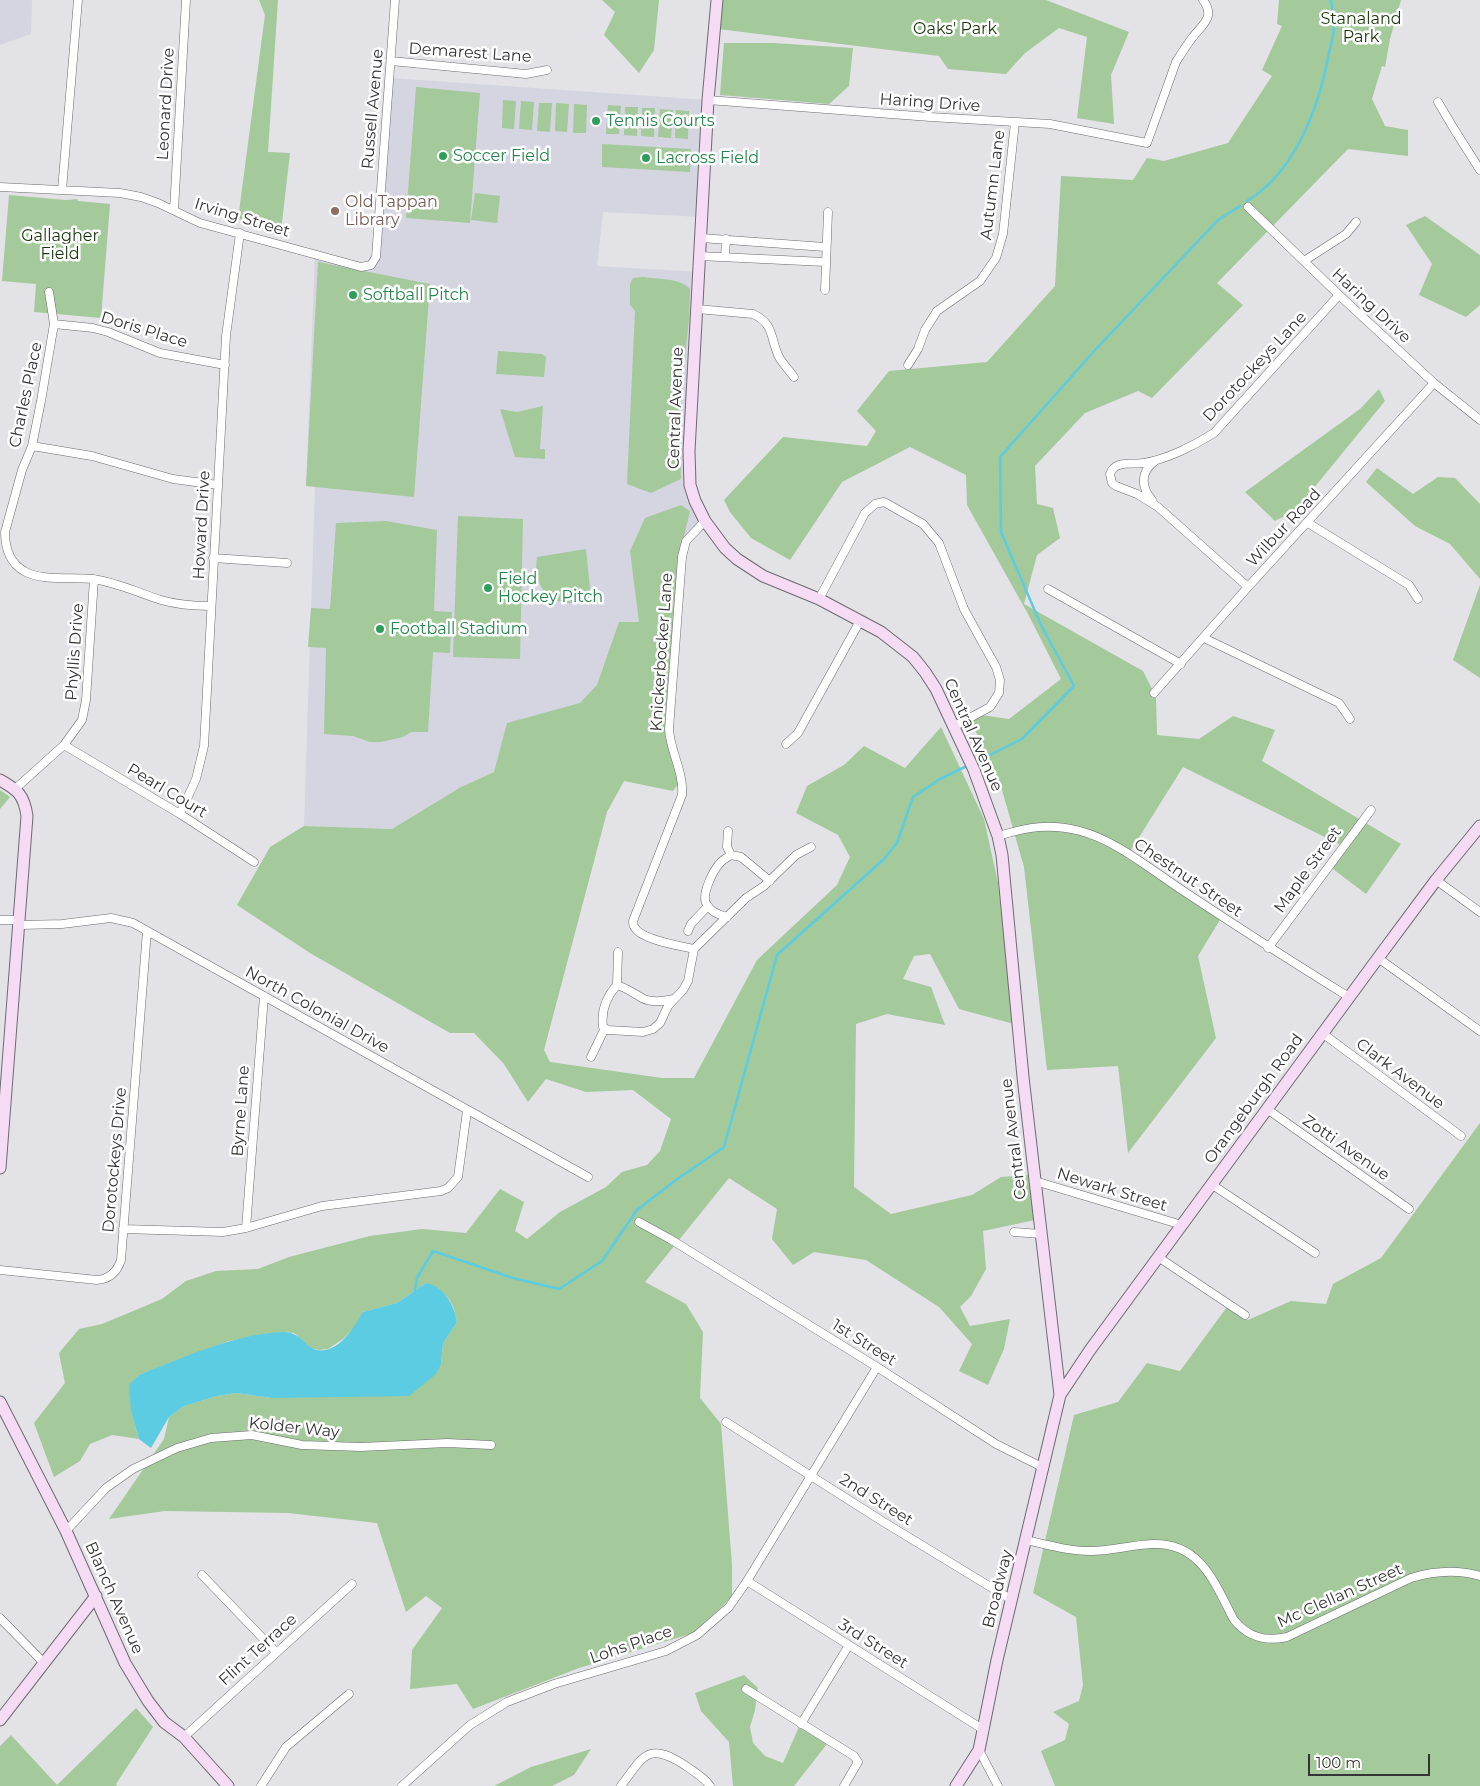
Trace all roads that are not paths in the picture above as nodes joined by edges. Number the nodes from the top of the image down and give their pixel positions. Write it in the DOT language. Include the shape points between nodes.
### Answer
graph roads {
  1 [pos="78,0"];
  2 [pos="186,0"];
  3 [pos="395,0"];
  4 [pos="717,0"];
  5 [pos="1207,4"];
  6 [pos="391,61"];
  7 [pos="547,70"];
  8 [pos="708,100"];
  9 [pos="1438,102"];
  10 [pos="1014,122"];
  11 [pos="1480,170"];
  12 [pos="0,187"];
  13 [pos="62,190"];
  14 [pos="1248,207"];
  15 [pos="174,210"];
  16 [pos="828,212"];
  17 [pos="378,220"];
  18 [pos="1356,222"];
  19 [pos="240,234"];
  20 [pos="701,238"];
  21 [pos="726,240"];
  22 [pos="773,243"];
  23 [pos="825,247"];
  24 [pos="699,256"];
  25 [pos="725,257"];
  26 [pos="772,260"];
  27 [pos="1304,261"];
  28 [pos="825,262"];
  29 [pos="825,290"];
  30 [pos="49,292"];
  31 [pos="1339,295"];
  32 [pos="697,309"];
  33 [pos="54,324"];
  34 [pos="225,365"];
  35 [pos="908,365"];
  36 [pos="794,377"];
  37 [pos="1434,383"];
  38 [pos="1480,420"];
  39 [pos="32,446"];
  40 [pos="1157,460"];
  41 [pos="218,485"];
  42 [pos="1158,507"];
  43 [pos="705,521"];
  44 [pos="1308,523"];
  45 [pos="214,558"];
  46 [pos="287,563"];
  47 [pos="94,579"];
  48 [pos="1248,587"];
  49 [pos="1048,589"];
  50 [pos="820,599"];
  51 [pos="1418,599"];
  52 [pos="211,606"];
  53 [pos="860,621"];
  54 [pos="1204,638"];
  55 [pos="1181,664"];
  56 [pos="1154,693"];
  57 [pos="1350,719"];
  58 [pos="953,727"];
  59 [pos="786,744"];
  60 [pos="64,745"];
  61 [pos="0,780"];
  62 [pos="15,789"];
  63 [pos="1371,810"];
  64 [pos="180,814"];
  65 [pos="1480,826"];
  66 [pos="728,831"];
  67 [pos="998,836"];
  68 [pos="810,847"];
  69 [pos="731,855"];
  70 [pos="254,862"];
  71 [pos="1436,880"];
  72 [pos="770,881"];
  73 [pos="708,906"];
  74 [pos="1480,912"];
  75 [pos="727,918"];
  76 [pos="0,920"];
  77 [pos="20,922"];
  78 [pos="147,931"];
  79 [pos="688,931"];
  80 [pos="1268,948"];
  81 [pos="694,949"];
  82 [pos="618,952"];
  83 [pos="1378,958"];
  84 [pos="617,985"];
  85 [pos="264,996"];
  86 [pos="1349,998"];
  87 [pos="674,999"];
  88 [pos="605,1028"];
  89 [pos="1480,1031"];
  90 [pos="1322,1034"];
  91 [pos="591,1058"];
  92 [pos="2,1102"];
  93 [pos="1267,1109"];
  94 [pos="467,1111"];
  95 [pos="1461,1136"];
  96 [pos="0,1168"];
  97 [pos="588,1177"];
  98 [pos="1035,1181"];
  99 [pos="1212,1184"];
  100 [pos="1409,1209"];
  101 [pos="638,1222"];
  102 [pos="1182,1225"];
  103 [pos="246,1228"];
  104 [pos="123,1229"];
  105 [pos="1014,1232"];
  106 [pos="1041,1234"];
  107 [pos="1315,1253"];
  108 [pos="1158,1257"];
  109 [pos="0,1270"];
  110 [pos="1245,1315"];
  111 [pos="877,1367"];
  112 [pos="1060,1395"];
  113 [pos="0,1402"];
  114 [pos="726,1422"];
  115 [pos="491,1445"];
  116 [pos="1044,1468"];
  117 [pos="812,1475"];
  118 [pos="66,1531"];
  119 [pos="1026,1540"];
  120 [pos="202,1575"];
  121 [pos="1480,1576"];
  122 [pos="747,1582"];
  123 [pos="352,1584"];
  124 [pos="96,1596"];
  125 [pos="1012,1600"];
  126 [pos="0,1618"];
  127 [pos="849,1645"];
  128 [pos="276,1652"];
  129 [pos="44,1664"];
  130 [pos="746,1689"];
  131 [pos="349,1694"];
  132 [pos="0,1720"];
  133 [pos="801,1724"];
  134 [pos="984,1730"];
  135 [pos="184,1737"];
  136 [pos="979,1750"];
  137 [pos="228,1786"];
  138 [pos="262,1786"];
  139 [pos="402,1786"];
  140 [pos="621,1786"];
  141 [pos="710,1786"];
  142 [pos="844,1786"];
  143 [pos="956,1786"];
  144 [pos="998,1786"];
  1 -- 13 [label="street"];
  2 -- 15 [label="street, Leonard Drive"];
  3 -- 6 [label="street, Russell Avenue"];
  4 -- 8 [label="street, Central Avenue"];
  5 -- 10 [label="street, Haring Drive" via="1206,23 1176,62 1148,143 1050,124"];
  6 -- 7 [label="street, Demarest Lane" via="526,74"];
  6 -- 17 [label="street, Russell Avenue"];
  8 -- 10 [label="street, Haring Drive"];
  8 -- 20 [label="street, Central Avenue"];
  9 -- 11 [label="street"];
  10 -- 35 [label="street, Autumn Lane" via="1003,234 996,258 980,281 934,315"];
  12 -- 13 [label="street, Irving Street"];
  13 -- 15 [label="street, Irving Street" via="120,193"];
  14 -- 27 [label="street, Haring Drive"];
  15 -- 19 [label="street, Irving Street"];
  16 -- 23 [label="street"];
  17 -- 19 [label="street, Irving Street" via="376,257 366,267"];
  18 -- 27 [label="street" via="1346,234"];
  19 -- 34 [label="street, Howard Drive" via="229,304"];
  20 -- 21 [label="street"];
  20 -- 24 [label="street, Central Avenue"];
  21 -- 22 [label="street"];
  21 -- 25 [label="street"];
  22 -- 23 [label="street"];
  22 -- 26 [label="street"];
  23 -- 28 [label="street"];
  24 -- 25 [label="street"];
  24 -- 32 [label="street, Central Avenue"];
  25 -- 26 [label="street"];
  26 -- 28 [label="street"];
  27 -- 31 [label="street, Haring Drive"];
  28 -- 29 [label="street"];
  30 -- 33 [label="street, Charles Place"];
  31 -- 37 [label="street, Haring Drive"];
  31 -- 40 [label="street, Dorotockeys Lane" via="1214,433"];
  32 -- 36 [label="street" via="753,314 761,318 768,324 779,356"];
  32 -- 43 [label="street, Central Avenue" via="689,468 690,485"];
  33 -- 34 [label="street, Doris Place" via="93,328 160,353"];
  33 -- 39 [label="street, Charles Place"];
  34 -- 41 [label="street, Howard Drive"];
  37 -- 38 [label="street, Haring Drive"];
  37 -- 44 [label="street, Wilbur Road"];
  39 -- 41 [label="street" via="92,456 173,479"];
  39 -- 47 [label="street, Charles Place" via="5,532 10,558 24,571 40,577"];
  40 -- 42 [label="street, Dorotockeys Lane" via="1145,472 1144,485"];
  40 -- 42 [label="street, Dorotockeys Lane" via="1120,464 1110,474 1116,486"];
  41 -- 45 [label="street, Howard Drive"];
  42 -- 48 [label="street, Dorotockeys Lane"];
  43 -- 50 [label="street, Central Avenue" via="725,548 751,569"];
  43 -- 81 [label="street, Knickerbocker Lane" via="686,541 682,557 669,729 682,795 633,921 635,929 642,935"];
  44 -- 48 [label="street, Wilbur Road"];
  44 -- 51 [label="street" via="1409,586"];
  45 -- 46 [label="street"];
  45 -- 52 [label="street, Howard Drive"];
  47 -- 52 [label="street, Charles Place" via="176,604"];
  47 -- 60 [label="street, Phyllis Drive" via="86,700 82,720"];
  48 -- 54 [label="street, Wilbur Road"];
  49 -- 55 [label="street"];
  50 -- 53 [label="street, Central Avenue"];
  50 -- 58 [label="street" via="865,513 875,504 884,502 922,524 939,543 964,608 1000,680 999,693 990,707"];
  52 -- 64 [label="street, Howard Drive" via="204,746 196,780"];
  53 -- 58 [label="street, Central Avenue" via="881,632 913,657 936,689"];
  53 -- 59 [label="street" via="798,733"];
  54 -- 55 [label="street, Wilbur Road"];
  54 -- 57 [label="street" via="1339,703"];
  55 -- 56 [label="street, Wilbur Road"];
  58 -- 67 [label="street, Central Avenue" via="971,764"];
  60 -- 62 [label="street, Phyllis Drive"];
  60 -- 64 [label="street, Pearl Court"];
  61 -- 62 [label="street"];
  62 -- 77 [label="street" via="23,797 27,816"];
  63 -- 80 [label="street, Maple Street"];
  64 -- 70 [label="street, Pearl Court"];
  65 -- 71 [label="street, Orangeburgh Road"];
  66 -- 69 [label="street"];
  67 -- 80 [label="street, Chestnut Street" via="1051,826 1091,834 1122,850"];
  67 -- 98 [label="street, Central Avenue"];
  68 -- 72 [label="street" via="796,855"];
  69 -- 72 [label="street" via="741,857"];
  69 -- 73 [label="street" via="722,861 709,883 704,896"];
  71 -- 74 [label="street"];
  71 -- 83 [label="street, Orangeburgh Road"];
  72 -- 75 [label="street" via="746,898"];
  73 -- 75 [label="street"];
  73 -- 79 [label="street"];
  75 -- 81 [label="street"];
  76 -- 77 [label="street, North Colonial Drive"];
  77 -- 78 [label="street, North Colonial Drive" via="62,924 112,918 133,923"];
  77 -- 92 [label="street"];
  78 -- 85 [label="street, North Colonial Drive"];
  78 -- 104 [label="street, Dorotockeys Drive"];
  80 -- 86 [label="street, Chestnut Street"];
  81 -- 87 [label="street" via="688,981"];
  82 -- 84 [label="street"];
  83 -- 86 [label="street, Orangeburgh Road"];
  83 -- 89 [label="street"];
  84 -- 87 [label="street" via="644,999"];
  84 -- 88 [label="street" via="610,993 601,1016"];
  85 -- 94 [label="street, North Colonial Drive"];
  85 -- 103 [label="street, Byrne Lane"];
  86 -- 90 [label="street, Orangeburgh Road"];
  87 -- 88 [label="street" via="653,1029 643,1032"];
  88 -- 91 [label="street"];
  90 -- 93 [label="street, Orangeburgh Road"];
  90 -- 95 [label="street, Clark Avenue"];
  92 -- 96 [label="street"];
  93 -- 99 [label="street, Orangeburgh Road"];
  93 -- 100 [label="street, Zotti Avenue"];
  94 -- 97 [label="street, North Colonial Drive"];
  94 -- 103 [label="street" via="460,1170 448,1188 322,1206"];
  98 -- 102 [label="street, Newark Street"];
  98 -- 106 [label="street, Central Avenue"];
  99 -- 102 [label="street, Orangeburgh Road"];
  99 -- 107 [label="street"];
  101 -- 111 [label="street, 1st Street"];
  102 -- 108 [label="street, Orangeburgh Road"];
  103 -- 104 [label="street" via="223,1232"];
  104 -- 109 [label="street, Dorotockeys Drive" via="119,1267 103,1280"];
  105 -- 106 [label="street"];
  106 -- 112 [label="street, Central Avenue"];
  108 -- 110 [label="street"];
  108 -- 112 [label="street, Orangeburgh Road"];
  111 -- 116 [label="street, 1st Street" via="996,1444"];
  111 -- 117 [label="street, Lohs Place"];
  112 -- 116 [label="street, Broadway"];
  113 -- 118 [label="street, Blanch Avenue"];
  114 -- 117 [label="street, 2nd Street"];
  115 -- 118 [label="street, Kolder Way" via="447,1443 361,1447 302,1445 252,1435 211,1438 177,1448 133,1469 106,1488"];
  116 -- 119 [label="street, Broadway"];
  117 -- 122 [label="street, Lohs Place"];
  117 -- 125 [label="street, 2nd Street"];
  118 -- 124 [label="street, Blanch Avenue"];
  119 -- 121 [label="street, Mc Clellan Street" via="1090,1551 1152,1544 1175,1547 1194,1557 1208,1571 1239,1626 1247,1632 1275,1640 1411,1578 1454,1571"];
  119 -- 125 [label="street, Broadway"];
  120 -- 128 [label="street"];
  122 -- 127 [label="street, 3rd Street"];
  122 -- 139 [label="street, Lohs Place" via="729,1606 697,1635 666,1651 554,1684 507,1702 470,1725"];
  123 -- 128 [label="street, Flint Terrace"];
  124 -- 129 [label="street"];
  124 -- 135 [label="street, Blanch Avenue" via="134,1680 164,1722"];
  125 -- 134 [label="street, Broadway"];
  126 -- 129 [label="street"];
  127 -- 133 [label="street"];
  127 -- 134 [label="street, 3rd Street"];
  128 -- 135 [label="street, Flint Terrace"];
  129 -- 132 [label="street"];
  130 -- 133 [label="street"];
  131 -- 138 [label="street" via="286,1747"];
  133 -- 142 [label="street" via="854,1756 858,1762"];
  134 -- 136 [label="street, Broadway"];
  135 -- 137 [label="street, Blanch Avenue"];
  136 -- 143 [label="street, Broadway"];
  136 -- 144 [label="street"];
  140 -- 141 [label="street" via="640,1760 652,1753 666,1754"];
}
